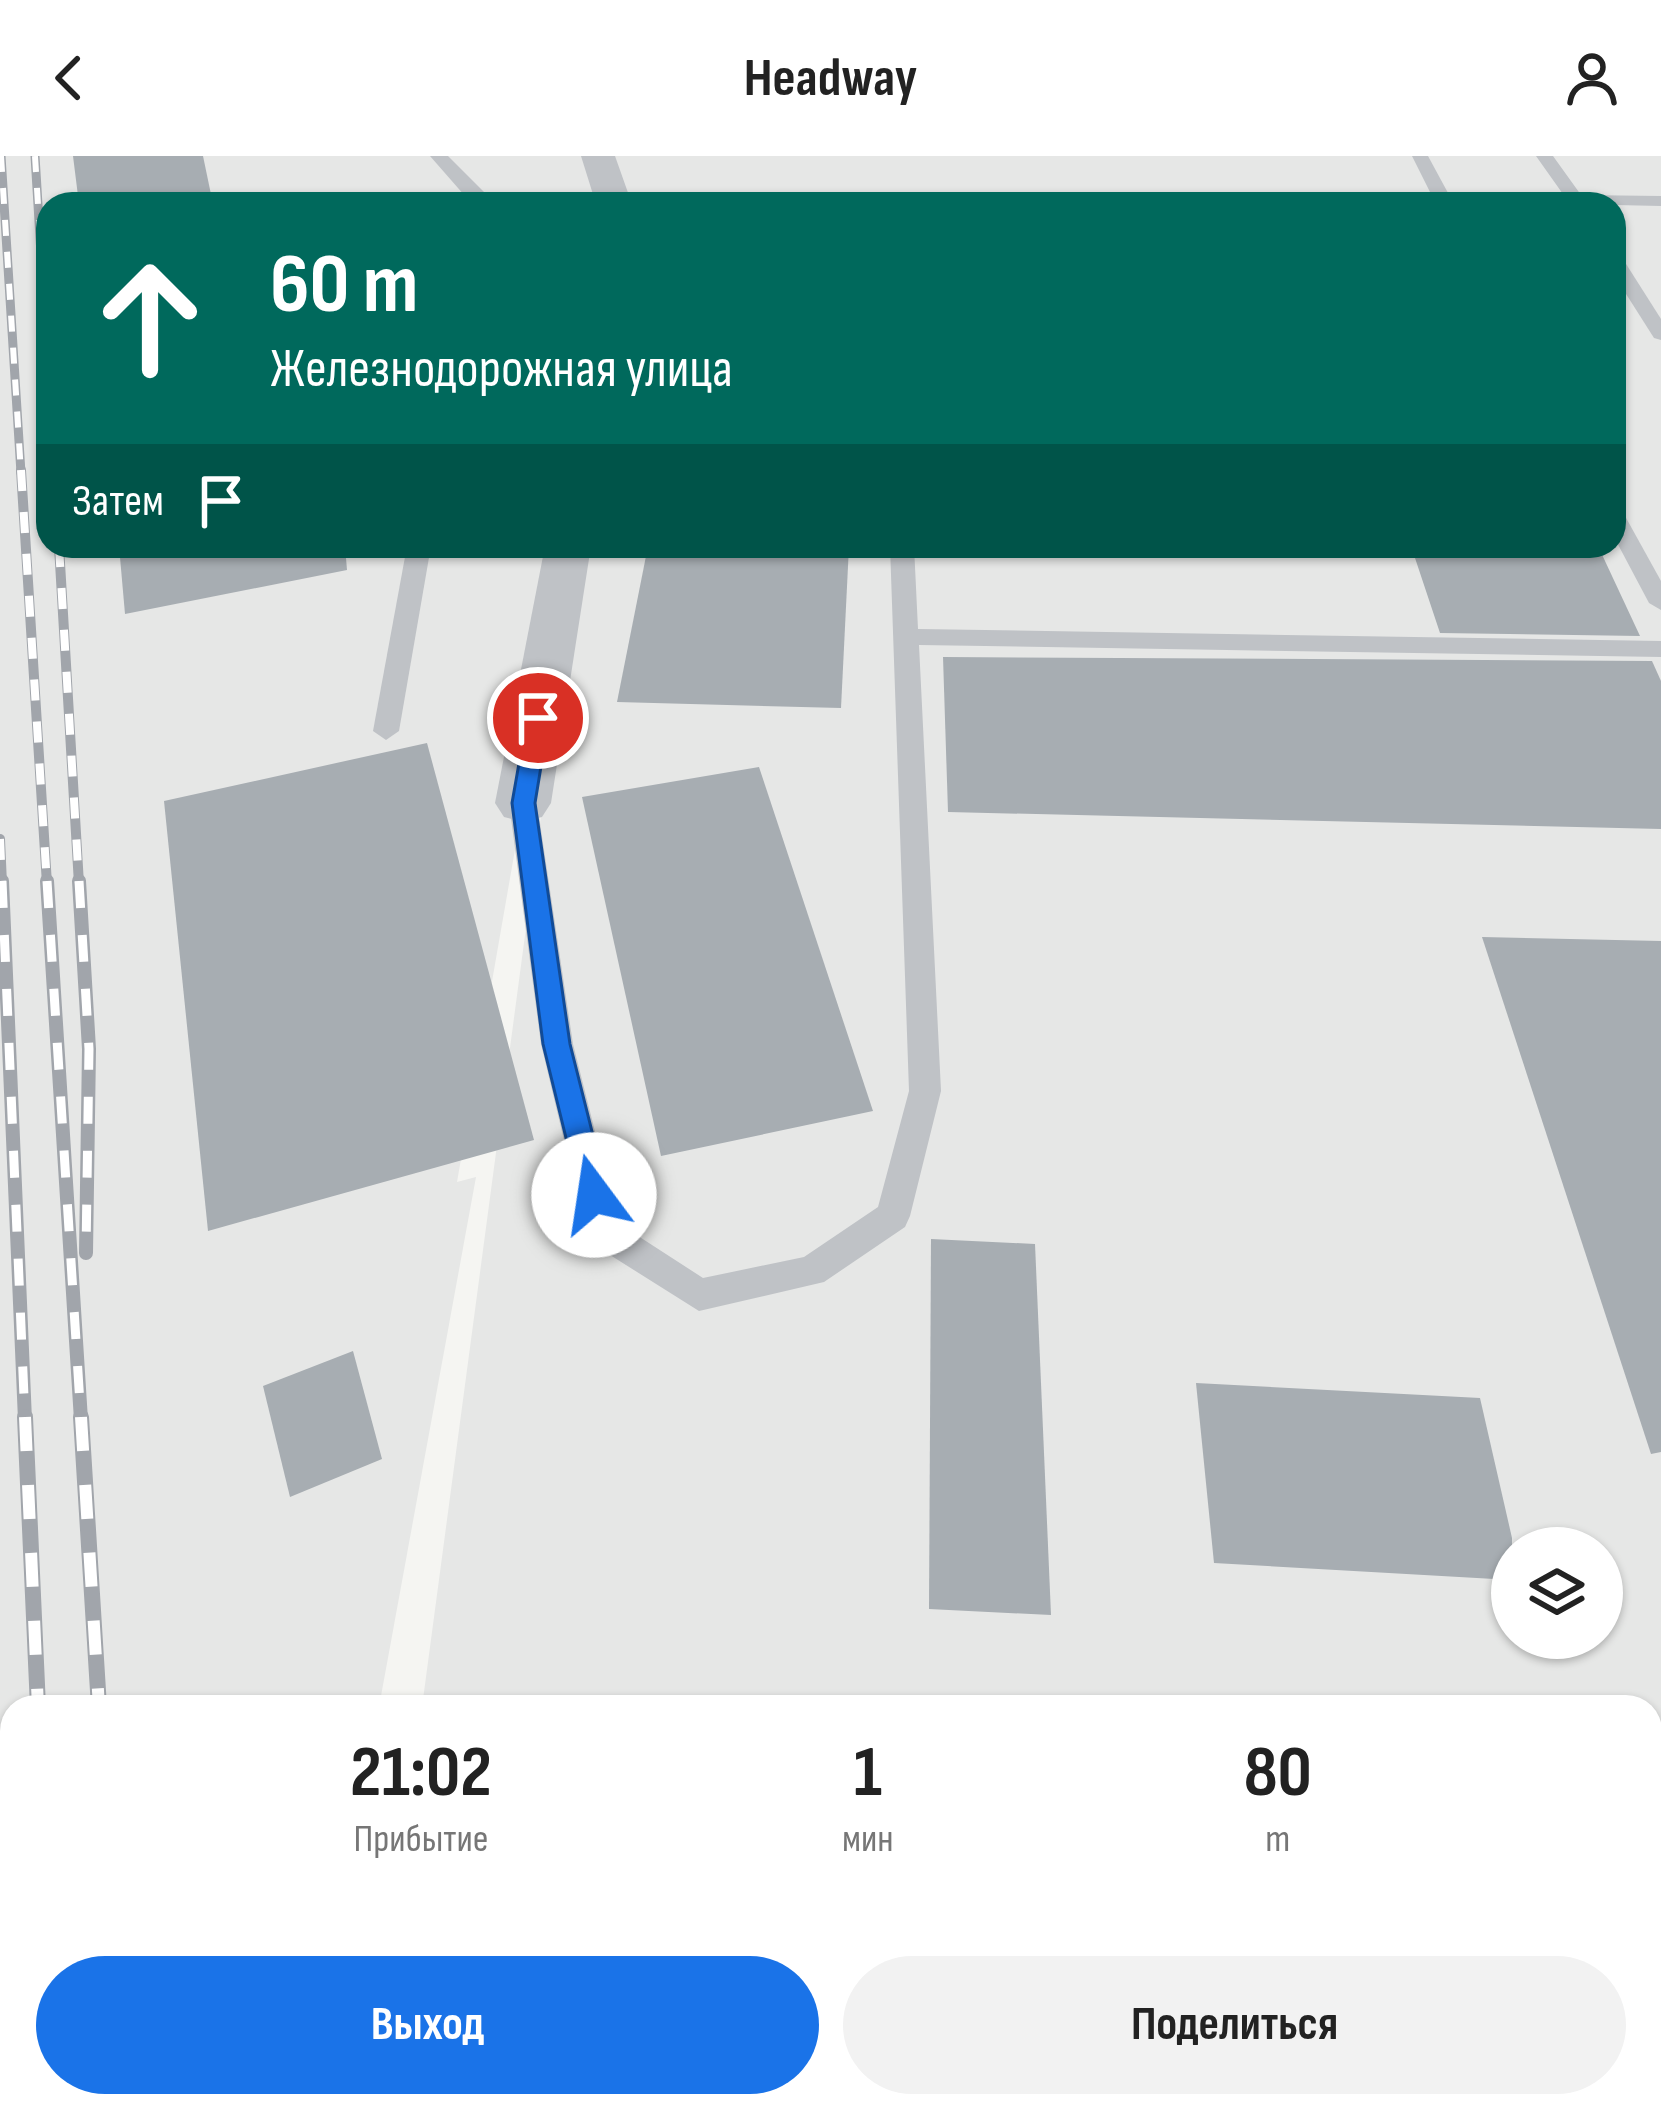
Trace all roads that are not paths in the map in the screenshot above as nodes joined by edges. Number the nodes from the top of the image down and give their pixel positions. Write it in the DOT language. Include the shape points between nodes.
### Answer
graph roads {
  1 [pos="438,156"];
  2 [pos="598,156"];
  3 [pos="1420,156"];
  4 [pos="1544,156"];
  5 [pos="475,192"];
  6 [pos="610,192"];
  7 [pos="1439,192"];
  8 [pos="1571,192"];
  9 [pos="1626,201"];
  10 [pos="1661,201"];
  11 [pos="1627,281"];
  12 [pos="1661,281"];
  13 [pos="1661,334"];
  14 [pos="1626,538"];
  15 [pos="417,558"];
  16 [pos="566,558"];
  17 [pos="902,558"];
  18 [pos="1661,603"];
  19 [pos="903,637"];
  20 [pos="1661,649"];
  21 [pos="386,730"];
  22 [pos="523,803"];
  1 -- 5 [label="lane"];
  2 -- 6 [label="street"];
  3 -- 7 [label="lane"];
  4 -- 8 [label="lane"];
  9 -- 10 [label="lane"];
  11 -- 12 [label="lane"];
  11 -- 13 [label="lane"];
  14 -- 18 [label="lane"];
  15 -- 21 [label="lane"];
  16 -- 22 [label="street"];
  17 -- 19 [label="lane"];
  19 -- 20 [label="lane"];
  19 -- 22 [label="lane" via="925,1091 893,1216 812,1271 699,1295 603,1232 556,1044"];
}
